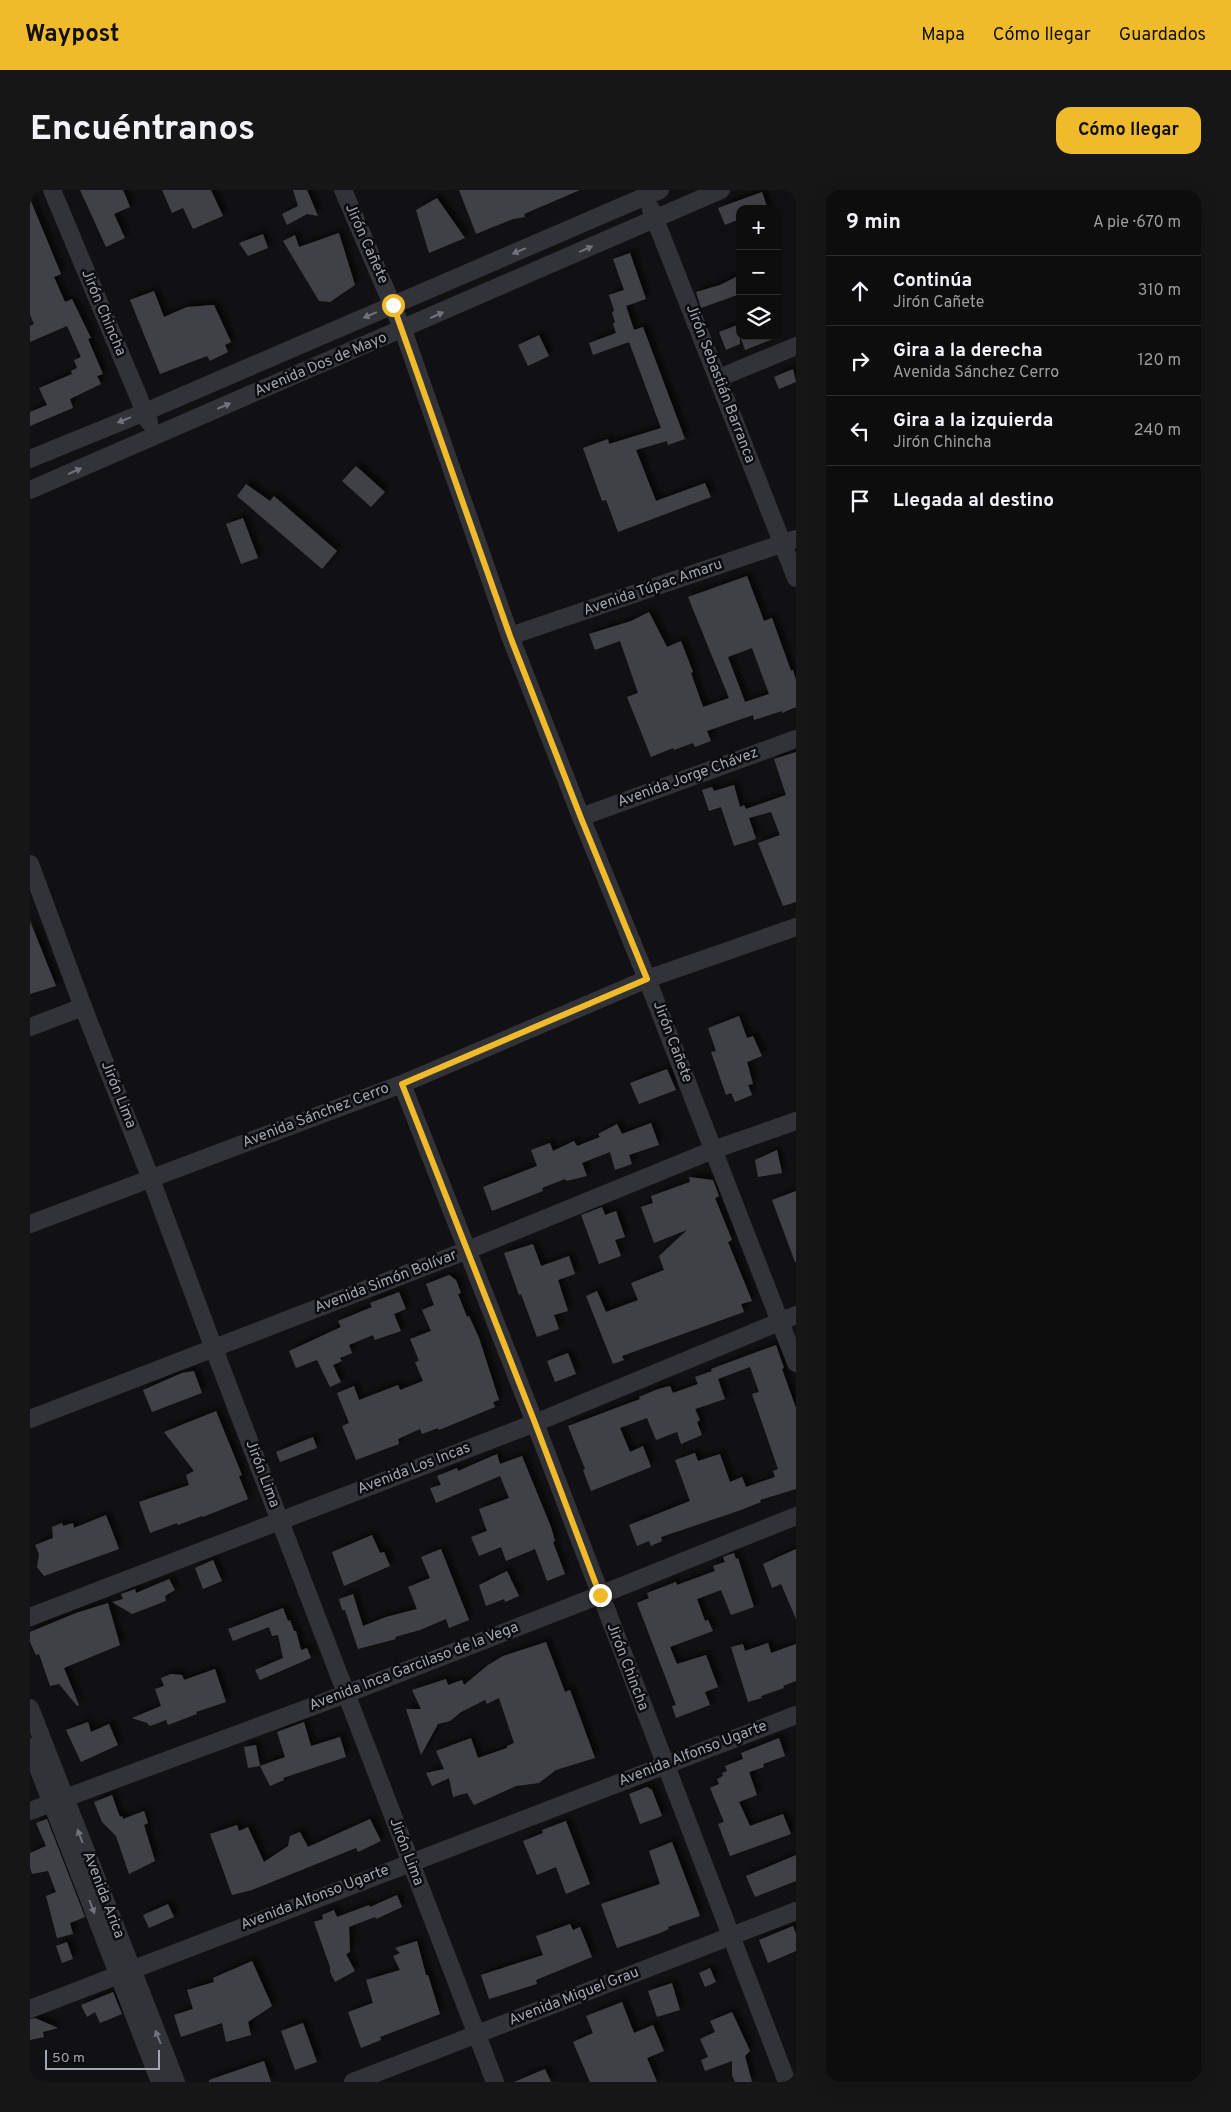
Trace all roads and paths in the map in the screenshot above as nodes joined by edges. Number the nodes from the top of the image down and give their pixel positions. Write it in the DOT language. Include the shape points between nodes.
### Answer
graph roads {
  1 [pos="52,190"];
  2 [pos="343,190"];
  3 [pos="722,190"];
  4 [pos="650,192"];
  5 [pos="655,219"];
  6 [pos="393,305"];
  7 [pos="403,330"];
  8 [pos="796,346"];
  9 [pos="718,378"];
  10 [pos="145,412"];
  11 [pos="155,436"];
  12 [pos="30,459"];
  13 [pos="30,490"];
  14 [pos="789,542"];
  15 [pos="796,578"];
  16 [pos="510,636"];
  17 [pos="796,739"];
  18 [pos="581,818"];
  19 [pos="30,864"];
  20 [pos="796,927"];
  21 [pos="647,979"];
  22 [pos="83,1007"];
  23 [pos="30,1027"];
  24 [pos="402,1084"];
  25 [pos="796,1121"];
  26 [pos="713,1150"];
  27 [pos="151,1179"];
  28 [pos="30,1224"];
  29 [pos="468,1250"];
  30 [pos="788,1318"];
  31 [pos="214,1349"];
  32 [pos="796,1363"];
  33 [pos="30,1419"];
  34 [pos="535,1423"];
  35 [pos="796,1516"];
  36 [pos="280,1521"];
  37 [pos="600,1595"];
  38 [pos="30,1617"];
  39 [pos="346,1694"];
  40 [pos="30,1708"];
  41 [pos="796,1715"];
  42 [pos="30,1747"];
  43 [pos="665,1765"];
  44 [pos="58,1800"];
  45 [pos="30,1811"];
  46 [pos="410,1862"];
  47 [pos="796,1911"];
  48 [pos="731,1935"];
  49 [pos="124,1971"];
  50 [pos="30,2009"];
  51 [pos="477,2035"];
  52 [pos="160,2082"];
  53 [pos="176,2082"];
  54 [pos="353,2082"];
  55 [pos="495,2082"];
  56 [pos="787,2082"];
  1 -- 10 [label="street, Jirón Chincha"];
  2 -- 6 [label="street, Jirón Cañete"];
  3 -- 5 [label="street, Avenida Dos de Mayo"];
  4 -- 5 [label="street, Jirón Sebastián Barranca"];
  4 -- 6 [label="street, Avenida Dos de Mayo, one-way"];
  7 -- 5 [label="street, Avenida Dos de Mayo, one-way"];
  5 -- 9 [label="street, Jirón Sebastián Barranca"];
  6 -- 7 [label="street, Jirón Cañete"];
  6 -- 10 [label="street, Avenida Dos de Mayo, one-way"];
  11 -- 7 [label="street, Avenida Dos de Mayo, one-way"];
  7 -- 16 [label="street, Jirón Cañete"];
  8 -- 9 [label="street"];
  9 -- 14 [label="street, Jirón Sebastián Barranca"];
  10 -- 11 [label="street, Jirón Chincha"];
  10 -- 12 [label="street, Avenida Dos de Mayo, one-way"];
  13 -- 11 [label="street, Avenida Dos de Mayo, one-way"];
  14 -- 15 [label="street, Jirón Sebastián Barranca"];
  14 -- 16 [label="street, Avenida Túpac Amaru"];
  16 -- 18 [label="street, Jirón Cañete"];
  17 -- 18 [label="street, Avenida Jorge Chávez"];
  18 -- 21 [label="street, Jirón Cañete"];
  19 -- 22 [label="street, Jirón Lima"];
  20 -- 21 [label="street, Avenida Sánchez Cerro"];
  21 -- 24 [label="street, Avenida Sánchez Cerro"];
  21 -- 26 [label="street, Jirón Cañete"];
  22 -- 23 [label="street"];
  22 -- 27 [label="street, Jirón Lima"];
  24 -- 27 [label="street, Avenida Sánchez Cerro"];
  24 -- 29 [label="street, Jirón Chincha"];
  25 -- 26 [label="street, Avenida Simón Bolívar"];
  26 -- 29 [label="street, Avenida Simón Bolívar"];
  26 -- 30 [label="street, Jirón Cañete"];
  27 -- 28 [label="street, Avenida Sánchez Cerro"];
  27 -- 31 [label="street, Jirón Lima"];
  29 -- 31 [label="street, Avenida Simón Bolívar"];
  29 -- 34 [label="street, Jirón Chincha"];
  30 -- 32 [label="street, Jirón Cañete"];
  30 -- 34 [label="street, Avenida Los Incas"];
  31 -- 33 [label="street, Avenida Simón Bolívar"];
  31 -- 36 [label="street, Jirón Lima"];
  34 -- 36 [label="street, Avenida Los Incas"];
  34 -- 37 [label="street, Jirón Chincha"];
  35 -- 37 [label="street, Avenida Inca Garcilaso de la Vega"];
  36 -- 38 [label="street, Avenida Los Incas"];
  36 -- 39 [label="street, Jirón Lima"];
  37 -- 39 [label="street, Avenida Inca Garcilaso de la Vega"];
  37 -- 43 [label="street, Jirón Chincha"];
  39 -- 44 [label="street, Avenida Inca Garcilaso de la Vega"];
  39 -- 46 [label="street, Jirón Lima"];
  40 -- 44 [label="street, Avenida Arica"];
  41 -- 43 [label="street, Avenida Alfonso Ugarte"];
  42 -- 44 [label="street, Avenida Arica"];
  43 -- 46 [label="street, Avenida Alfonso Ugarte"];
  43 -- 48 [label="street, Jirón Chincha"];
  44 -- 45 [label="street, Avenida Inca Garcilaso de la Vega"];
  44 -- 49 [label="street, Avenida Arica"];
  46 -- 49 [label="street, Avenida Alfonso Ugarte"];
  46 -- 51 [label="street, Jirón Lima"];
  47 -- 48 [label="street, Avenida Miguel Grau"];
  48 -- 51 [label="street, Avenida Miguel Grau"];
  48 -- 56 [label="street, Jirón Chincha"];
  49 -- 50 [label="street, Avenida Alfonso Ugarte"];
  49 -- 52 [label="street, Avenida Arica"];
  53 -- 49 [label="street, Avenida Arica, one-way"];
  51 -- 54 [label="street, Avenida Miguel Grau"];
  51 -- 55 [label="street, Jirón Lima"];
}
